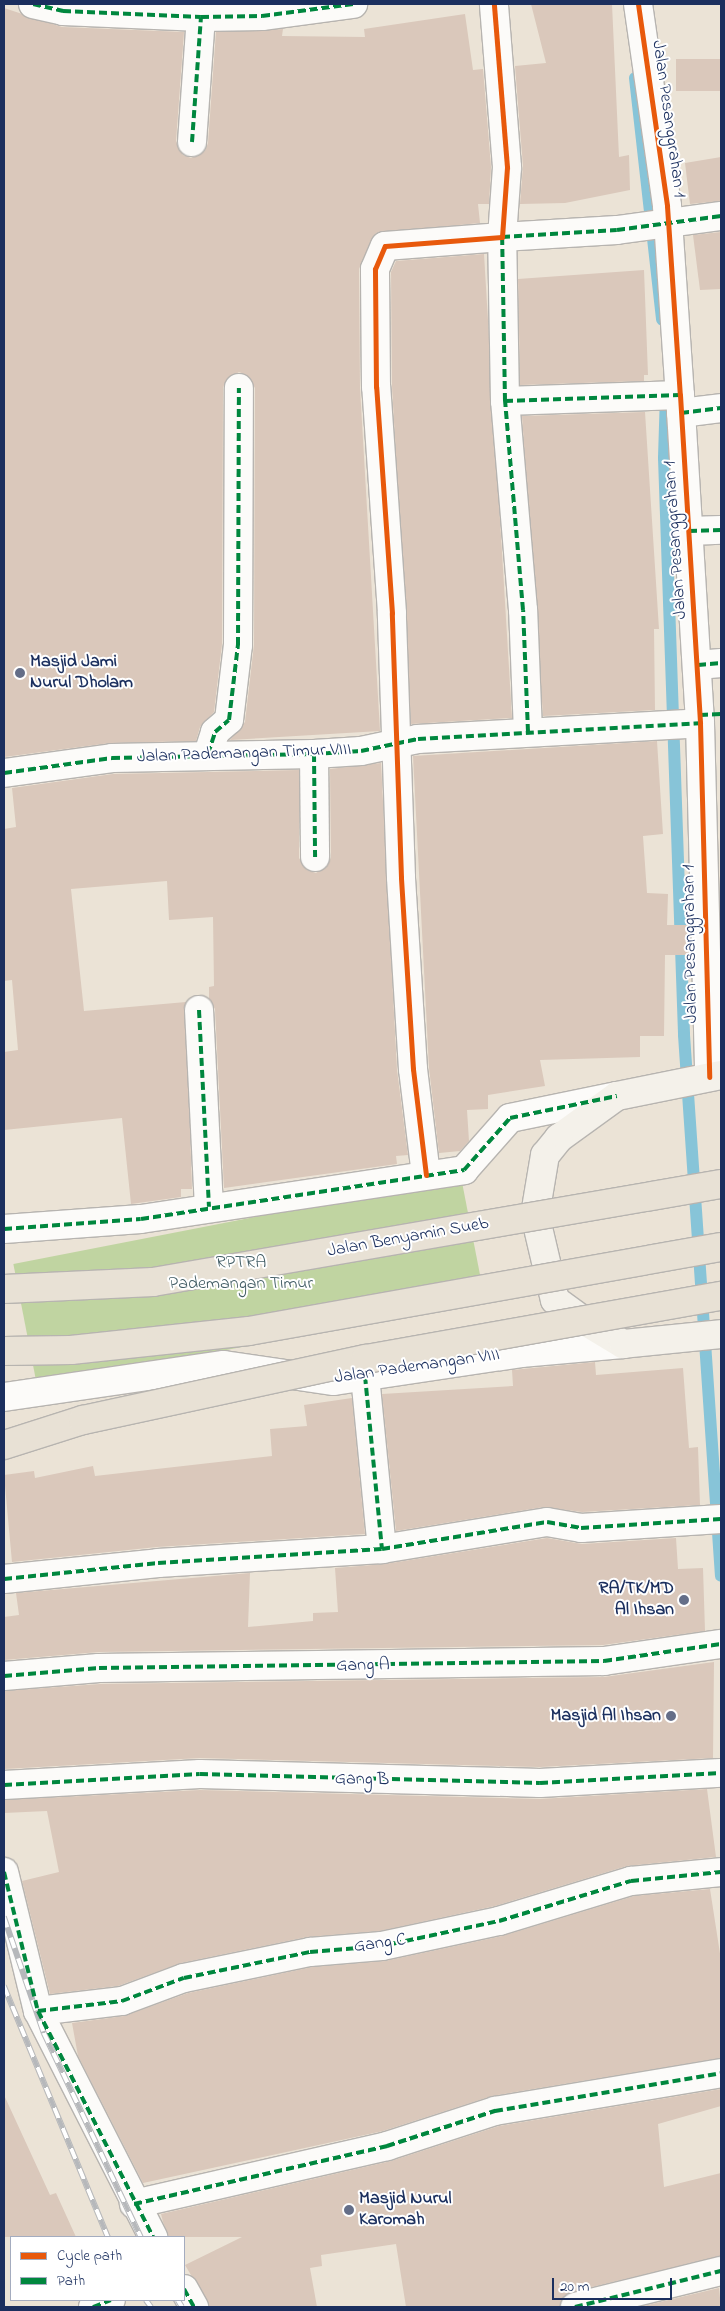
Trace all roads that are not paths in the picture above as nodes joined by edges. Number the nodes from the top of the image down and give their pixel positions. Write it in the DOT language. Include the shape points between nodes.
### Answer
graph roads {
  1 [pos="33,4"];
  2 [pos="353,4"];
  3 [pos="494,4"];
  4 [pos="638,4"];
  5 [pos="201,16"];
  6 [pos="192,142"];
  7 [pos="721,216"];
  8 [pos="662,224"];
  9 [pos="502,237"];
  10 [pos="239,388"];
  11 [pos="669,400"];
  12 [pos="505,402"];
  13 [pos="721,408"];
  14 [pos="721,530"];
  15 [pos="689,531"];
  16 [pos="709,664"];
  17 [pos="704,719"];
  18 [pos="528,732"];
  19 [pos="396,743"];
  20 [pos="208,754"];
  21 [pos="314,754"];
  22 [pos="4,772"];
  23 [pos="315,857"];
  24 [pos="199,1010"];
  25 [pos="715,1076"];
  26 [pos="618,1096"];
  27 [pos="426,1175"];
  28 [pos="721,1184"];
  29 [pos="210,1207"];
  30 [pos="4,1229"];
  31 [pos="721,1247"];
  32 [pos="4,1289"];
  33 [pos="721,1296"];
  34 [pos="721,1334"];
  35 [pos="623,1344"];
  36 [pos="4,1351"];
  37 [pos="365,1376"];
  38 [pos="4,1397"];
  39 [pos="4,1445"];
  40 [pos="720,1519"];
  41 [pos="382,1549"];
  42 [pos="4,1579"];
  43 [pos="713,1645"];
  44 [pos="4,1676"];
  45 [pos="717,1773"];
  46 [pos="4,1785"];
  47 [pos="4,1872"];
  48 [pos="721,1872"];
  49 [pos="38,2011"];
  50 [pos="721,2073"];
  51 [pos="134,2204"];
  52 [pos="153,2236"];
  53 [pos="721,2272"];
  54 [pos="185,2291"];
  55 [pos="108,2301"];
  56 [pos="93,2307"];
  57 [pos="194,2307"];
  58 [pos="575,2307"];
  1 -- 5 [label="street" via="63,11"];
  2 -- 5 [label="street" via="262,16"];
  3 -- 9 [label="street" via="507,167"];
  4 -- 8 [label="street, Jalan Pesanggrahan 1"];
  5 -- 6 [label="street"];
  7 -- 8 [label="street"];
  8 -- 9 [label="street"];
  8 -- 11 [label="street, Jalan Pesanggrahan 1"];
  9 -- 12 [label="street"];
  9 -- 19 [label="street" via="392,245 381,250 376,262 376,387 392,613"];
  10 -- 20 [label="street" via="238,645 229,720 215,732"];
  11 -- 12 [label="street"];
  11 -- 13 [label="street"];
  11 -- 15 [label="street, Jalan Pesanggrahan 1"];
  12 -- 18 [label="street" via="523,610"];
  14 -- 15 [label="street"];
  15 -- 16 [label="street, Jalan Pesanggrahan 1"];
  16 -- 17 [label="street, Jalan Pesanggrahan 1"];
  17 -- 18 [label="street, Jalan Pademangan Timur VIII" via="664,725"];
  17 -- 25 [label="street, Jalan Pesanggrahan 1"];
  18 -- 19 [label="street, Jalan Pademangan Timur VIII"];
  19 -- 21 [label="street, Jalan Pademangan Timur VIII"];
  19 -- 27 [label="street" via="414,1068"];
  20 -- 21 [label="street, Jalan Pademangan Timur VIII"];
  20 -- 22 [label="street, Jalan Pademangan Timur VIII" via="112,758"];
  21 -- 23 [label="street"];
  24 -- 29 [label="street"];
  25 -- 26 [label="main road"];
  26 -- 27 [label="street" via="510,1118 469,1168"];
  26 -- 35 [label="main road" via="559,1138 545,1155 535,1215 554,1300"];
  27 -- 29 [label="street"];
  28 -- 32 [label="main road, Jalan Benyamin Sueb, bridge" via="153,1282"];
  29 -- 30 [label="street" via="141,1219"];
  31 -- 36 [label="main road, bridge" via="249,1331 71,1350"];
  33 -- 39 [label="main road, bridge" via="356,1361 83,1420"];
  34 -- 35 [label="main road, Jalan Pademangan VIII"];
  35 -- 37 [label="street, Jalan Pademangan VIII" via="521,1352"];
  37 -- 38 [label="street, Jalan Pademangan VIII" via="334,1381 224,1366"];
  37 -- 41 [label="street"];
  40 -- 41 [label="street" via="581,1528 547,1522"];
  41 -- 42 [label="street" via="158,1563"];
  43 -- 44 [label="street, Gang A" via="604,1661 99,1668"];
  45 -- 46 [label="street, Gang B" via="540,1783 200,1774"];
  47 -- 49 [label="street"];
  48 -- 49 [label="street, Gang C" via="631,1881 499,1921 382,1946 310,1952 184,1978 122,2001"];
  49 -- 51 [label="street"];
  50 -- 51 [label="street" via="495,2111 387,2146"];
  51 -- 52 [label="street"];
  53 -- 58 [label="street"];
  54 -- 57 [label="street"];
  55 -- 56 [label="street"];
}
